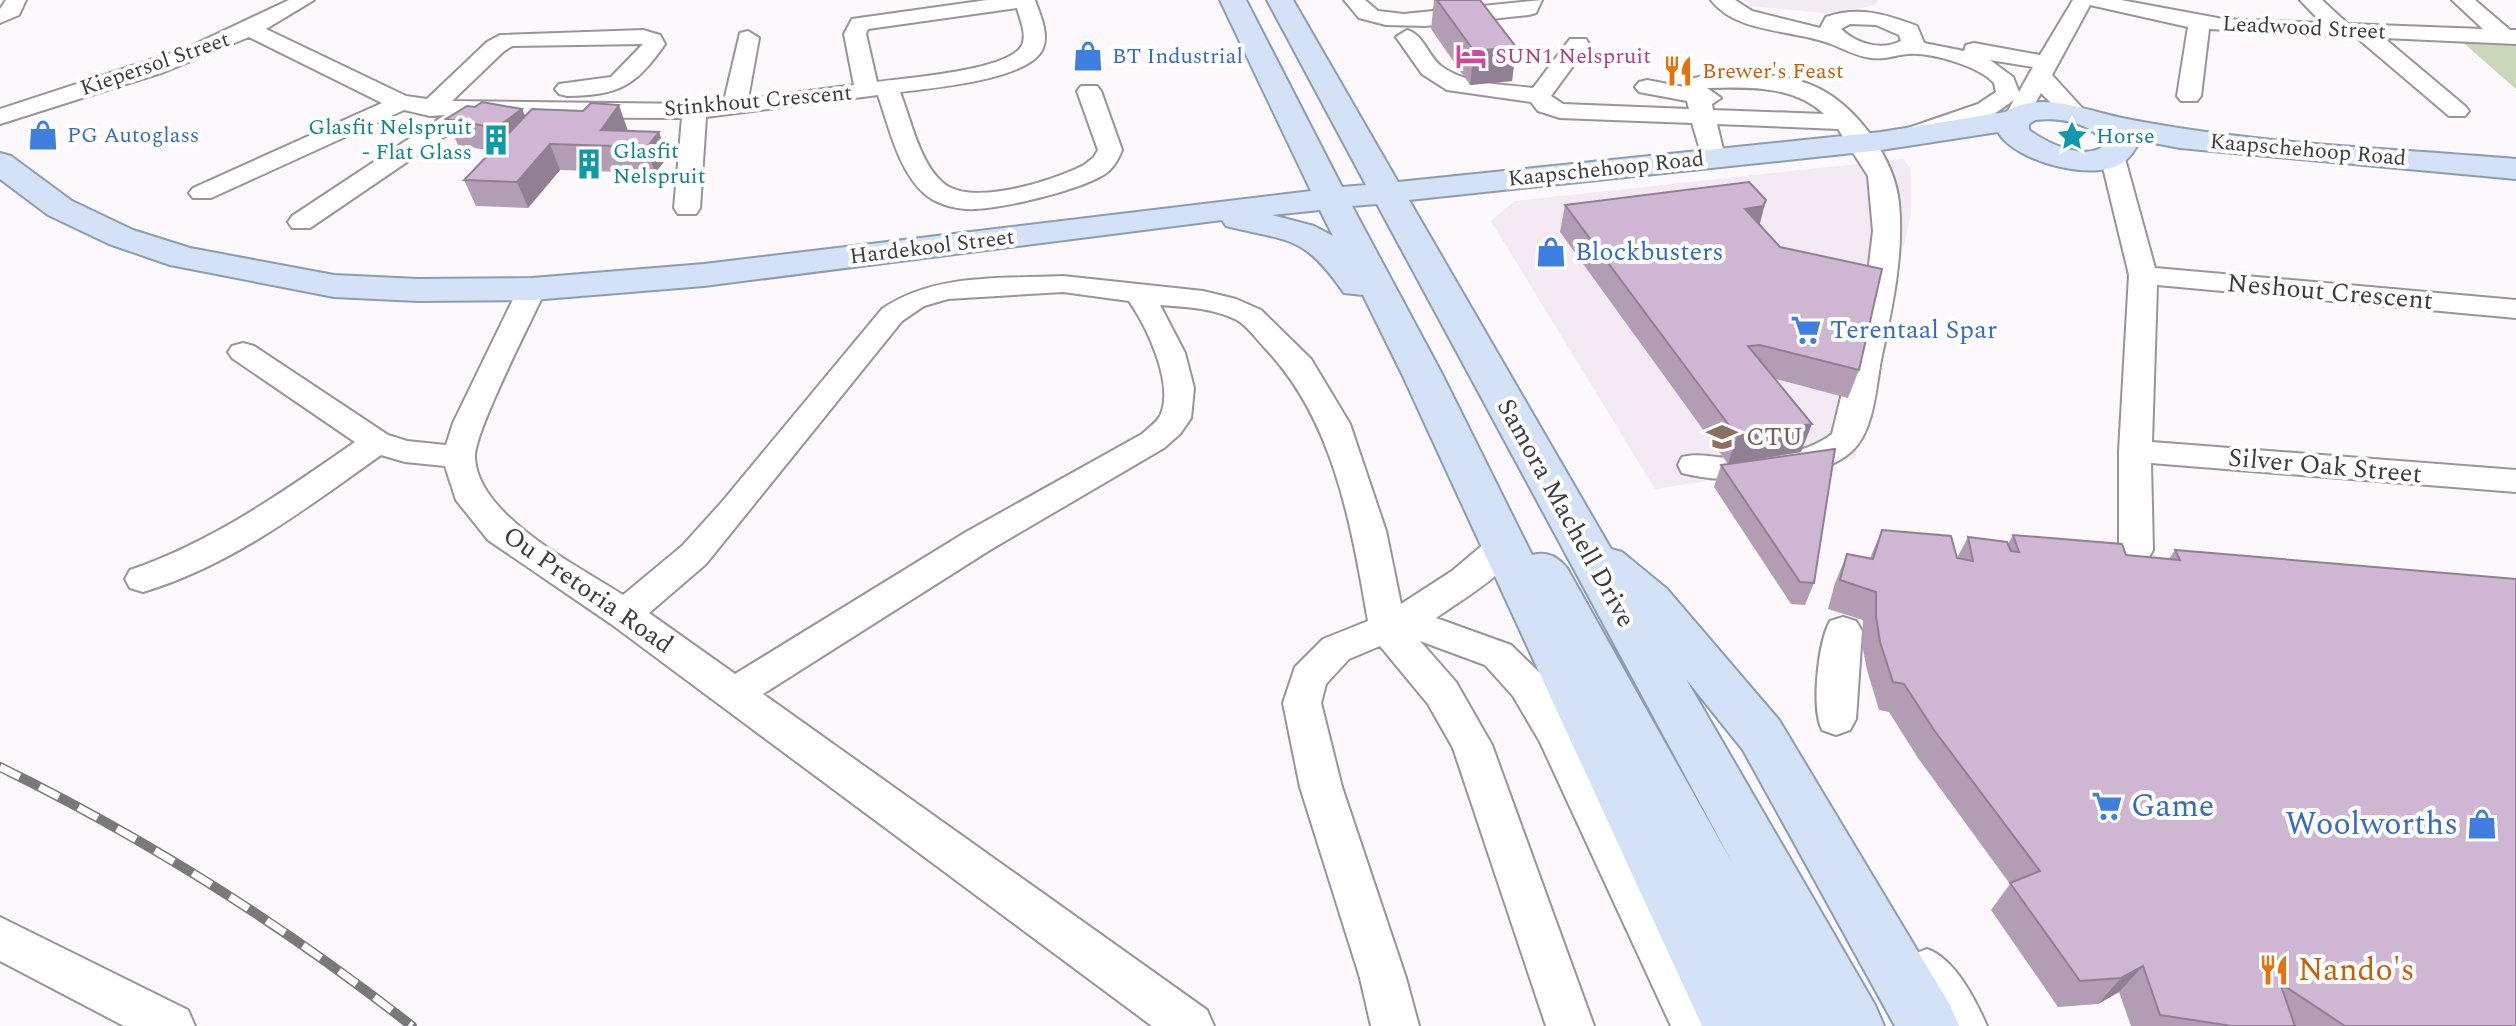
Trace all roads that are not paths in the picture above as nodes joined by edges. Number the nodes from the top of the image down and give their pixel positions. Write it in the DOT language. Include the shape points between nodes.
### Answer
graph roads {
  1 [pos="16,0"];
  2 [pos="304,0"];
  3 [pos="1233,0"];
  4 [pos="1280,0"];
  5 [pos="1354,0"];
  6 [pos="1532,0"];
  7 [pos="1721,0"];
  8 [pos="2083,0"];
  9 [pos="2094,0"];
  10 [pos="2310,0"];
  11 [pos="2462,0"];
  12 [pos="1025,1"];
  13 [pos="1887,4"];
  14 [pos="0,17"];
  15 [pos="2199,23"];
  16 [pos="251,30"];
  17 [pos="2352,30"];
  18 [pos="1836,31"];
  19 [pos="1906,35"];
  20 [pos="1407,37"];
  21 [pos="2510,37"];
  22 [pos="748,38"];
  23 [pos="1303,40"];
  24 [pos="1578,44"];
  25 [pos="1957,56"];
  26 [pos="2040,74"];
  27 [pos="1647,87"];
  28 [pos="454,89"];
  29 [pos="877,89"];
  30 [pos="1089,91"];
  31 [pos="1539,96"];
  32 [pos="2189,96"];
  33 [pos="401,103"];
  34 [pos="735,107"];
  35 [pos="1702,107"];
  36 [pos="430,109"];
  37 [pos="468,110"];
  38 [pos="695,111"];
  39 [pos="2457,111"];
  40 [pos="0,117"];
  41 [pos="2015,118"];
  42 [pos="2088,119"];
  43 [pos="1864,130"];
  44 [pos="2052,154"];
  45 [pos="2376,157"];
  46 [pos="1713,158"];
  47 [pos="2516,161"];
  48 [pos="0,163"];
  49 [pos="2116,164"];
  50 [pos="2516,169"];
  51 [pos="1546,176"];
  52 [pos="2516,181"];
  53 [pos="1485,182"];
  54 [pos="202,193"];
  55 [pos="1388,193"];
  56 [pos="1331,198"];
  57 [pos="687,208"];
  58 [pos="1203,212"];
  59 [pos="301,222"];
  60 [pos="2143,275"];
  61 [pos="1440,287"];
  62 [pos="532,289"];
  63 [pos="1138,294"];
  64 [pos="2516,309"];
  65 [pos="243,352"];
  66 [pos="1422,374"];
  67 [pos="377,442"];
  68 [pos="2135,451"];
  69 [pos="458,457"];
  70 [pos="1694,465"];
  71 [pos="2516,481"];
  72 [pos="1498,536"];
  73 [pos="2136,550"];
  74 [pos="1587,552"];
  75 [pos="143,579"];
  76 [pos="624,614"];
  77 [pos="1396,626"];
  78 [pos="1843,631"];
  79 [pos="733,694"];
  80 [pos="1836,719"];
  81 [pos="1761,735"];
  82 [pos="0,938"];
  83 [pos="171,1026"];
  84 [pos="1190,1026"];
  85 [pos="1395,1026"];
  86 [pos="1570,1026"];
  87 [pos="1695,1026"];
  88 [pos="1733,1026"];
  89 [pos="1790,1026"];
  90 [pos="1853,1026"];
  91 [pos="1928,1026"];
  92 [pos="1963,1026"];
  1 -- 14 [label="street" via="12,11"];
  2 -- 16 [label="street, Kiepersol Street"];
  3 -- 56 [label="main road"];
  4 -- 23 [label="main road, Samora Machell Drive"];
  5 -- 6 [label="street" via="1372,16 1401,20 1529,9"];
  7 -- 18 [label="street" via="1745,16"];
  8 -- 26 [label="street"];
  9 -- 15 [label="street, Leadwood Street"];
  10 -- 17 [label="street"];
  11 -- 21 [label="street"];
  12 -- 29 [label="street, Stinkhout Crescent" via="1035,36 1022,59 986,72"];
  12 -- 29 [label="street" via="860,24 855,34"];
  13 -- 19 [label="street"];
  15 -- 17 [label="street, Leadwood Street"];
  15 -- 32 [label="street"];
  16 -- 33 [label="street, Stinkhout Crescent"];
  16 -- 40 [label="street, Kiepersol Street"];
  17 -- 21 [label="street, Leadwood Street"];
  17 -- 39 [label="street"];
  18 -- 19 [label="street" via="1856,47 1880,51"];
  18 -- 19 [label="street" via="1848,17 1868,17"];
  19 -- 25 [label="street"];
  19 -- 26 [label="street" via="1977,51"];
  20 -- 31 [label="street" via="1430,69 1455,85"];
  22 -- 34 [label="street"];
  23 -- 53 [label="main road" via="1382,142 1407,160"];
  23 -- 55 [label="main road, Samora Machell Drive"];
  24 -- 31 [label="street"];
  25 -- 26 [label="street"];
  25 -- 43 [label="street" via="2004,77 2008,94 1977,113"];
  26 -- 41 [label="street"];
  26 -- 42 [label="street"];
  27 -- 35 [label="street"];
  28 -- 28 [label="street" via="495,47 516,38 643,37 654,44 627,79 610,87"];
  28 -- 36 [label="street"];
  29 -- 30 [label="street" via="932,188 970,202 990,201 1098,168 1110,150"];
  29 -- 34 [label="street, Stinkhout Crescent"];
  31 -- 35 [label="street" via="1546,106 1560,111"];
  33 -- 36 [label="street, Stinkhout Crescent"];
  33 -- 54 [label="street"];
  34 -- 38 [label="street, Stinkhout Crescent"];
  35 -- 43 [label="street"];
  35 -- 43 [label="street" via="1695,85 1707,81 1794,87"];
  35 -- 46 [label="street"];
  36 -- 37 [label="street, Stinkhout Crescent"];
  37 -- 38 [label="street, Stinkhout Crescent"];
  37 -- 59 [label="street"];
  38 -- 57 [label="street"];
  41 -- 42 [label="main road, Kaapschehoop Road" via="2041,110"];
  41 -- 43 [label="main road, Kaapschehoop Road"];
  41 -- 44 [label="main road" via="2014,133 2020,140"];
  42 -- 45 [label="main road, Kaapschehoop Road" via="2180,139"];
  42 -- 49 [label="main road" via="2118,138"];
  43 -- 44 [label="main road, Kaapschehoop Road"];
  43 -- 46 [label="main road, Kaapschehoop Road"];
  43 -- 70 [label="street" via="1880,174 1887,223 1858,396 1843,443 1815,458 1746,468 1710,470"];
  44 -- 49 [label="main road, Kaapschehoop Road"];
  45 -- 47 [label="street" via="2452,155"];
  45 -- 50 [label="main road, Kaapschehoop Road"];
  46 -- 51 [label="main road, Kaapschehoop Road"];
  48 -- 62 [label="main road" via="60,208 121,237 183,257 334,286"];
  49 -- 52 [label="main road, Kaapschehoop Road"];
  49 -- 60 [label="street"];
  51 -- 53 [label="main road, Kaapschehoop Road"];
  51 -- 61 [label="main road" via="1452,207 1438,226"];
  53 -- 55 [label="main road, Kaapschehoop Road"];
  55 -- 56 [label="main road, Kaapschehoop Road"];
  55 -- 61 [label="main road, Samora Machell Drive"];
  56 -- 58 [label="main road, Hardekool Street"];
  56 -- 66 [label="main road"];
  58 -- 62 [label="main road, Hardekool Street" via="690,277"];
  58 -- 66 [label="main road" via="1284,228 1334,253"];
  60 -- 64 [label="street, Neshout Crescent"];
  60 -- 68 [label="street"];
  61 -- 74 [label="main road, Samora Machell Drive"];
  62 -- 69 [label="street"];
  63 -- 76 [label="street" via="1063,284 946,291 914,300 892,315 694,555"];
  63 -- 77 [label="street" via="1226,305 1251,316 1300,366 1334,424"];
  63 -- 79 [label="street" via="1175,367 1181,398 1175,420 1153,441 978,541"];
  65 -- 67 [label="street"];
  66 -- 72 [label="main road"];
  67 -- 69 [label="street"];
  67 -- 75 [label="street" via="224,545"];
  68 -- 71 [label="street, Silver Oak Street"];
  68 -- 73 [label="street"];
  69 -- 76 [label="street, Ou Pretoria Road" via="473,500 500,531"];
  72 -- 77 [label="street" via="1465,580"];
  72 -- 88 [label="main road"];
  72 -- 89 [label="main road" via="1532,558 1551,580"];
  74 -- 81 [label="main road" via="1650,601"];
  74 -- 90 [label="main road, Samora Machell Drive"];
  76 -- 79 [label="street, Ou Pretoria Road"];
  77 -- 85 [label="street" via="1336,649 1309,678 1302,703 1321,787"];
  77 -- 86 [label="street" via="1472,745"];
  77 -- 87 [label="street" via="1498,655 1527,685 1557,735"];
  78 -- 80 [label="street"];
  79 -- 84 [label="street, Ou Pretoria Road"];
  81 -- 91 [label="main road"];
  81 -- 92 [label="street" via="1818,799"];
  82 -- 83 [label="street"];
}
